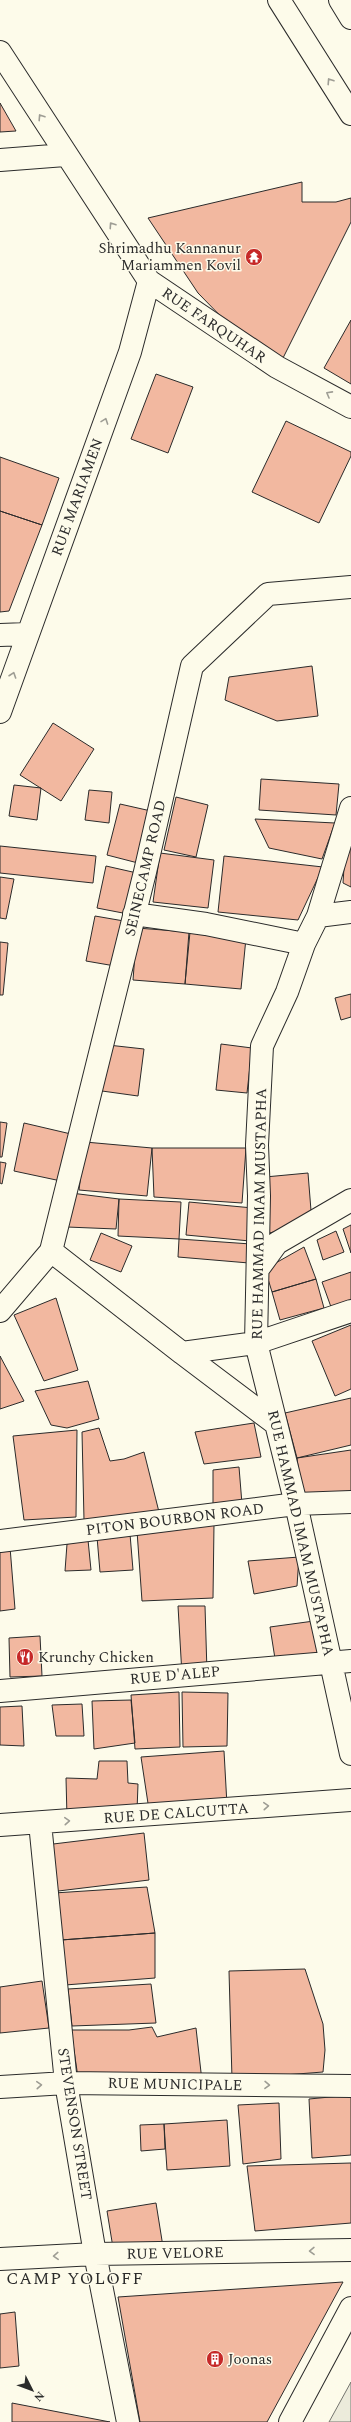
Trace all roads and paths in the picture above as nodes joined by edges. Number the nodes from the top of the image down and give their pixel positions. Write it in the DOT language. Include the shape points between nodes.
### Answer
graph roads {
  1 [pos="279,0"];
  2 [pos="340,0"];
  3 [pos="351,18"];
  4 [pos="0,52"];
  5 [pos="351,114"];
  6 [pos="65,155"];
  7 [pos="0,160"];
  8 [pos="149,281"];
  9 [pos="351,406"];
  10 [pos="351,587"];
  11 [pos="27,634"];
  12 [pos="0,635"];
  13 [pos="0,712"];
  14 [pos="351,808"];
  15 [pos="351,912"];
  16 [pos="134,914"];
  17 [pos="318,916"];
  18 [pos="304,944"];
  19 [pos="351,1200"];
  20 [pos="51,1251"];
  21 [pos="258,1269"];
  22 [pos="0,1311"];
  23 [pos="351,1311"];
  24 [pos="256,1343"];
  25 [pos="182,1353"];
  26 [pos="276,1424"];
  27 [pos="351,1502"];
  28 [pos="296,1504"];
  29 [pos="0,1541"];
  30 [pos="341,1661"];
  31 [pos="0,1691"];
  32 [pos="351,1754"];
  33 [pos="351,1800"];
  34 [pos="40,1823"];
  35 [pos="0,1825"];
  36 [pos="66,2083"];
  37 [pos="351,2086"];
  38 [pos="0,2088"];
  39 [pos="351,2250"];
  40 [pos="95,2254"];
  41 [pos="0,2259"];
  42 [pos="351,2308"];
  43 [pos="128,2422"];
  44 [pos="290,2422"];
  5 -- 1 [label="main road, one-way"];
  2 -- 3 [label="main road"];
  6 -- 4 [label="main road, RUE FARQUHAR, one-way"];
  6 -- 7 [label="main road"];
  8 -- 6 [label="main road, RUE FARQUHAR, one-way"];
  9 -- 8 [label="main road, RUE FARQUHAR, one-way" via="277,367"];
  11 -- 8 [label="main road, RUE MARIAMEN, one-way" via="130,352"];
  10 -- 16 [label="main road, SEINECAMP ROAD" via="268,594 192,666"];
  11 -- 12 [label="main road"];
  13 -- 11 [label="main road, RUE MARIAMEN, one-way"];
  14 -- 17 [label="main road, RUE HAMMAD IMAM MUSTAPHA"];
  15 -- 17 [label="main road"];
  16 -- 18 [label="main road" via="206,924"];
  16 -- 20 [label="main road, SEINECAMP ROAD"];
  17 -- 18 [label="main road, RUE HAMMAD IMAM MUSTAPHA"];
  18 -- 21 [label="main road, RUE HAMMAD IMAM MUSTAPHA" via="287,992 262,1046 257,1146"];
  19 -- 21 [label="main road" via="277,1243"];
  20 -- 22 [label="main road"];
  20 -- 25 [label="main road"];
  21 -- 24 [label="main road, RUE HAMMAD IMAM MUSTAPHA"];
  23 -- 24 [label="main road"];
  24 -- 25 [label="main road"];
  24 -- 26 [label="main road, RUE HAMMAD IMAM MUSTAPHA"];
  25 -- 26 [label="main road"];
  26 -- 28 [label="main road, RUE HAMMAD IMAM MUSTAPHA"];
  27 -- 28 [label="main road, PITON BOURBON ROAD"];
  28 -- 29 [label="main road, PITON BOURBON ROAD"];
  28 -- 30 [label="main road, RUE HAMMAD IMAM MUSTAPHA"];
  30 -- 31 [label="main road, RUE D'ALEP"];
  30 -- 32 [label="main road, RUE HAMMAD IMAM MUSTAPHA"];
  34 -- 33 [label="main road, RUE DE CALCUTTA, one-way"];
  34 -- 35 [label="main road, RUE DE CALCUTTA"];
  34 -- 36 [label="main road, STEVENSON STREET"];
  36 -- 37 [label="main road, RUE MUNICIPALE, one-way"];
  38 -- 36 [label="main road, RUE MUNICIPALE, one-way"];
  36 -- 40 [label="main road, STEVENSON STREET"];
  39 -- 40 [label="main road, RUE VELORE, one-way"];
  40 -- 41 [label="main road, RUE VELORE, one-way"];
  40 -- 43 [label="main road, STEVENSON STREET"];
  42 -- 44 [label="main road"];
}
